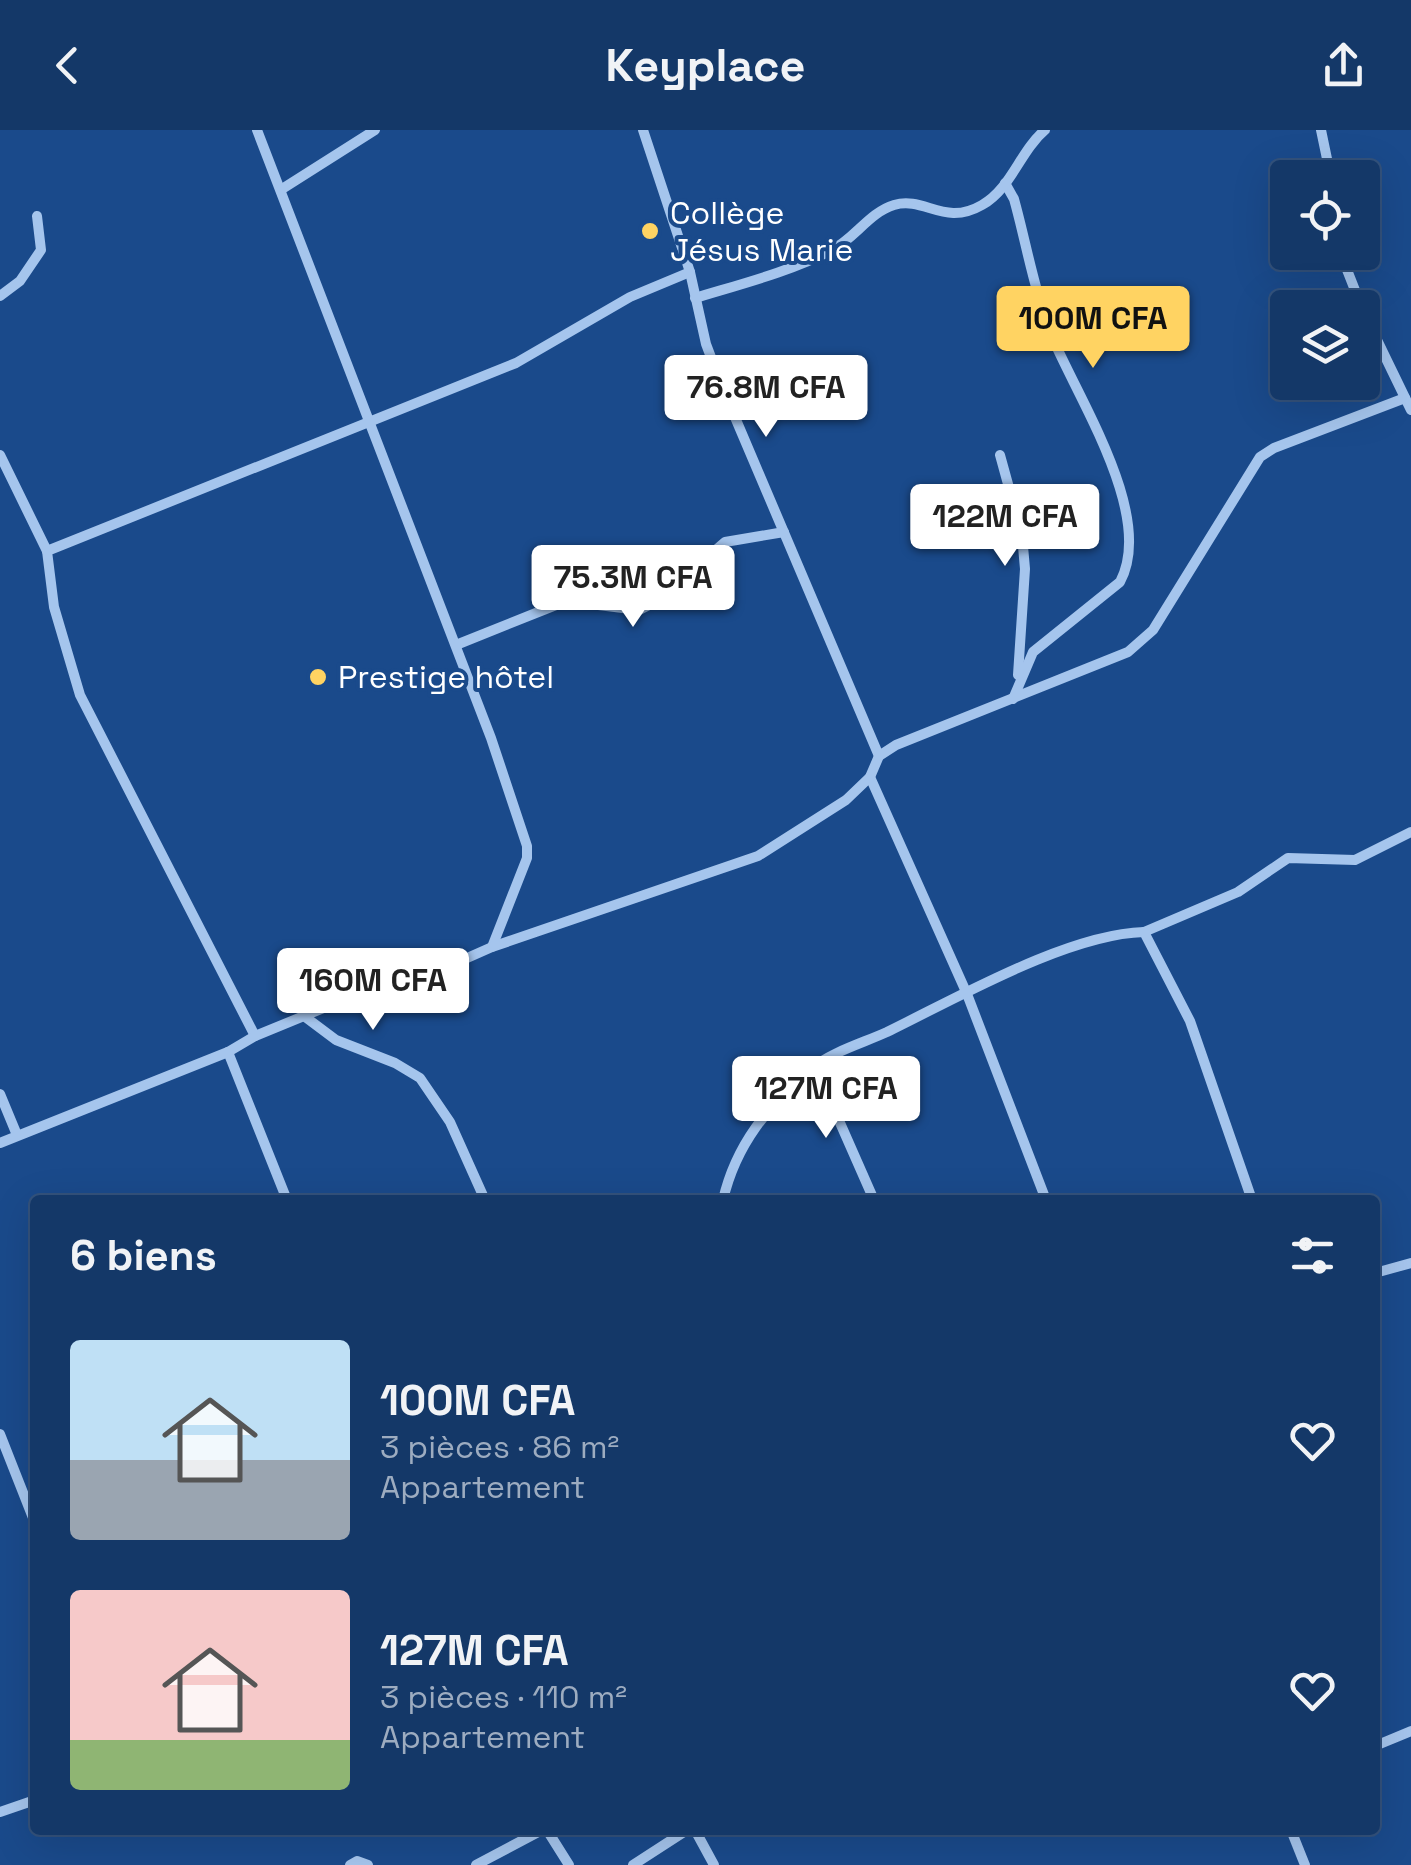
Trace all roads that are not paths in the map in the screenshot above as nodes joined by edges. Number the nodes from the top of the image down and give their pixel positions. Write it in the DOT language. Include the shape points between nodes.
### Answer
graph roads {
  1 [pos="257,130"];
  2 [pos="374,130"];
  3 [pos="643,130"];
  4 [pos="1025,130"];
  5 [pos="1045,130"];
  6 [pos="1322,130"];
  7 [pos="1028,148"];
  8 [pos="1328,160"];
  9 [pos="1005,183"];
  10 [pos="282,190"];
  11 [pos="37,216"];
  12 [pos="690,272"];
  13 [pos="0,296"];
  14 [pos="695,298"];
  15 [pos="1380,346"];
  16 [pos="1405,398"];
  17 [pos="1411,410"];
  18 [pos="367,419"];
  19 [pos="0,455"];
  20 [pos="1000,455"];
  21 [pos="784,532"];
  22 [pos="47,551"];
  23 [pos="456,645"];
  24 [pos="1018,680"];
  25 [pos="1013,699"];
  26 [pos="879,756"];
  27 [pos="870,777"];
  28 [pos="1411,832"];
  29 [pos="1144,932"];
  30 [pos="492,947"];
  31 [pos="967,994"];
  32 [pos="304,1016"];
  33 [pos="255,1036"];
  34 [pos="228,1052"];
  35 [pos="814,1066"];
  36 [pos="0,1094"];
  37 [pos="18,1135"];
  38 [pos="0,1143"];
  39 [pos="285,1195"];
  40 [pos="483,1195"];
  41 [pos="724,1195"];
  42 [pos="872,1195"];
  43 [pos="1044,1195"];
  44 [pos="1250,1195"];
  45 [pos="1411,1263"];
  46 [pos="1380,1272"];
  47 [pos="0,1434"];
  48 [pos="30,1510"];
  49 [pos="1411,1731"];
  50 [pos="1380,1744"];
  51 [pos="30,1802"];
  52 [pos="0,1812"];
  53 [pos="534,1835"];
  54 [pos="548,1835"];
  55 [pos="679,1835"];
  56 [pos="699,1835"];
  57 [pos="1293,1835"];
  58 [pos="350,1865"];
  59 [pos="368,1865"];
  60 [pos="476,1865"];
  61 [pos="569,1865"];
  62 [pos="633,1865"];
  63 [pos="714,1865"];
  64 [pos="1305,1865"];
  1 -- 10 [label="street"];
  2 -- 10 [label="street"];
  3 -- 12 [label="street"];
  4 -- 7 [label="street"];
  5 -- 7 [label="street"];
  6 -- 8 [label="street"];
  7 -- 9 [label="street"];
  9 -- 14 [label="street" via="986,203 951,215 891,206 833,250"];
  9 -- 24 [label="street" via="1049,328 1131,529 1120,582 1033,652"];
  10 -- 18 [label="street"];
  11 -- 13 [label="street" via="41,250"];
  12 -- 14 [label="street"];
  12 -- 18 [label="street" via="630,296 516,363"];
  14 -- 21 [label="street" via="722,389"];
  15 -- 16 [label="street"];
  16 -- 17 [label="street"];
  16 -- 25 [label="street" via="1260,458 1143,642"];
  18 -- 22 [label="street"];
  18 -- 23 [label="street"];
  19 -- 22 [label="street"];
  20 -- 24 [label="street" via="1025,569"];
  21 -- 23 [label="street" via="724,542 639,610 566,601"];
  21 -- 26 [label="street"];
  22 -- 33 [label="street" via="54,607 80,695"];
  23 -- 30 [label="street" via="527,846"];
  24 -- 25 [label="street"];
  25 -- 26 [label="street" via="915,735"];
  26 -- 27 [label="street"];
  27 -- 30 [label="street" via="819,821 758,856"];
  27 -- 31 [label="street"];
  28 -- 29 [label="street" via="1355,860 1288,858 1238,892"];
  29 -- 31 [label="street" via="1099,938"];
  29 -- 44 [label="street" via="1190,1021"];
  30 -- 32 [label="street"];
  31 -- 35 [label="street"];
  31 -- 43 [label="street"];
  32 -- 33 [label="street"];
  32 -- 40 [label="street" via="336,1040 420,1078 450,1122"];
  33 -- 34 [label="street"];
  34 -- 37 [label="street"];
  34 -- 39 [label="street"];
  35 -- 41 [label="street" via="750,1131"];
  35 -- 42 [label="street"];
  36 -- 37 [label="street"];
  37 -- 38 [label="street"];
  45 -- 46 [label="street"];
  47 -- 48 [label="street"];
  49 -- 50 [label="street"];
  51 -- 52 [label="street"];
  53 -- 60 [label="street"];
  54 -- 61 [label="street"];
  55 -- 62 [label="street"];
  56 -- 63 [label="street"];
  57 -- 64 [label="street"];
  58 -- 59 [label="street"];
}
